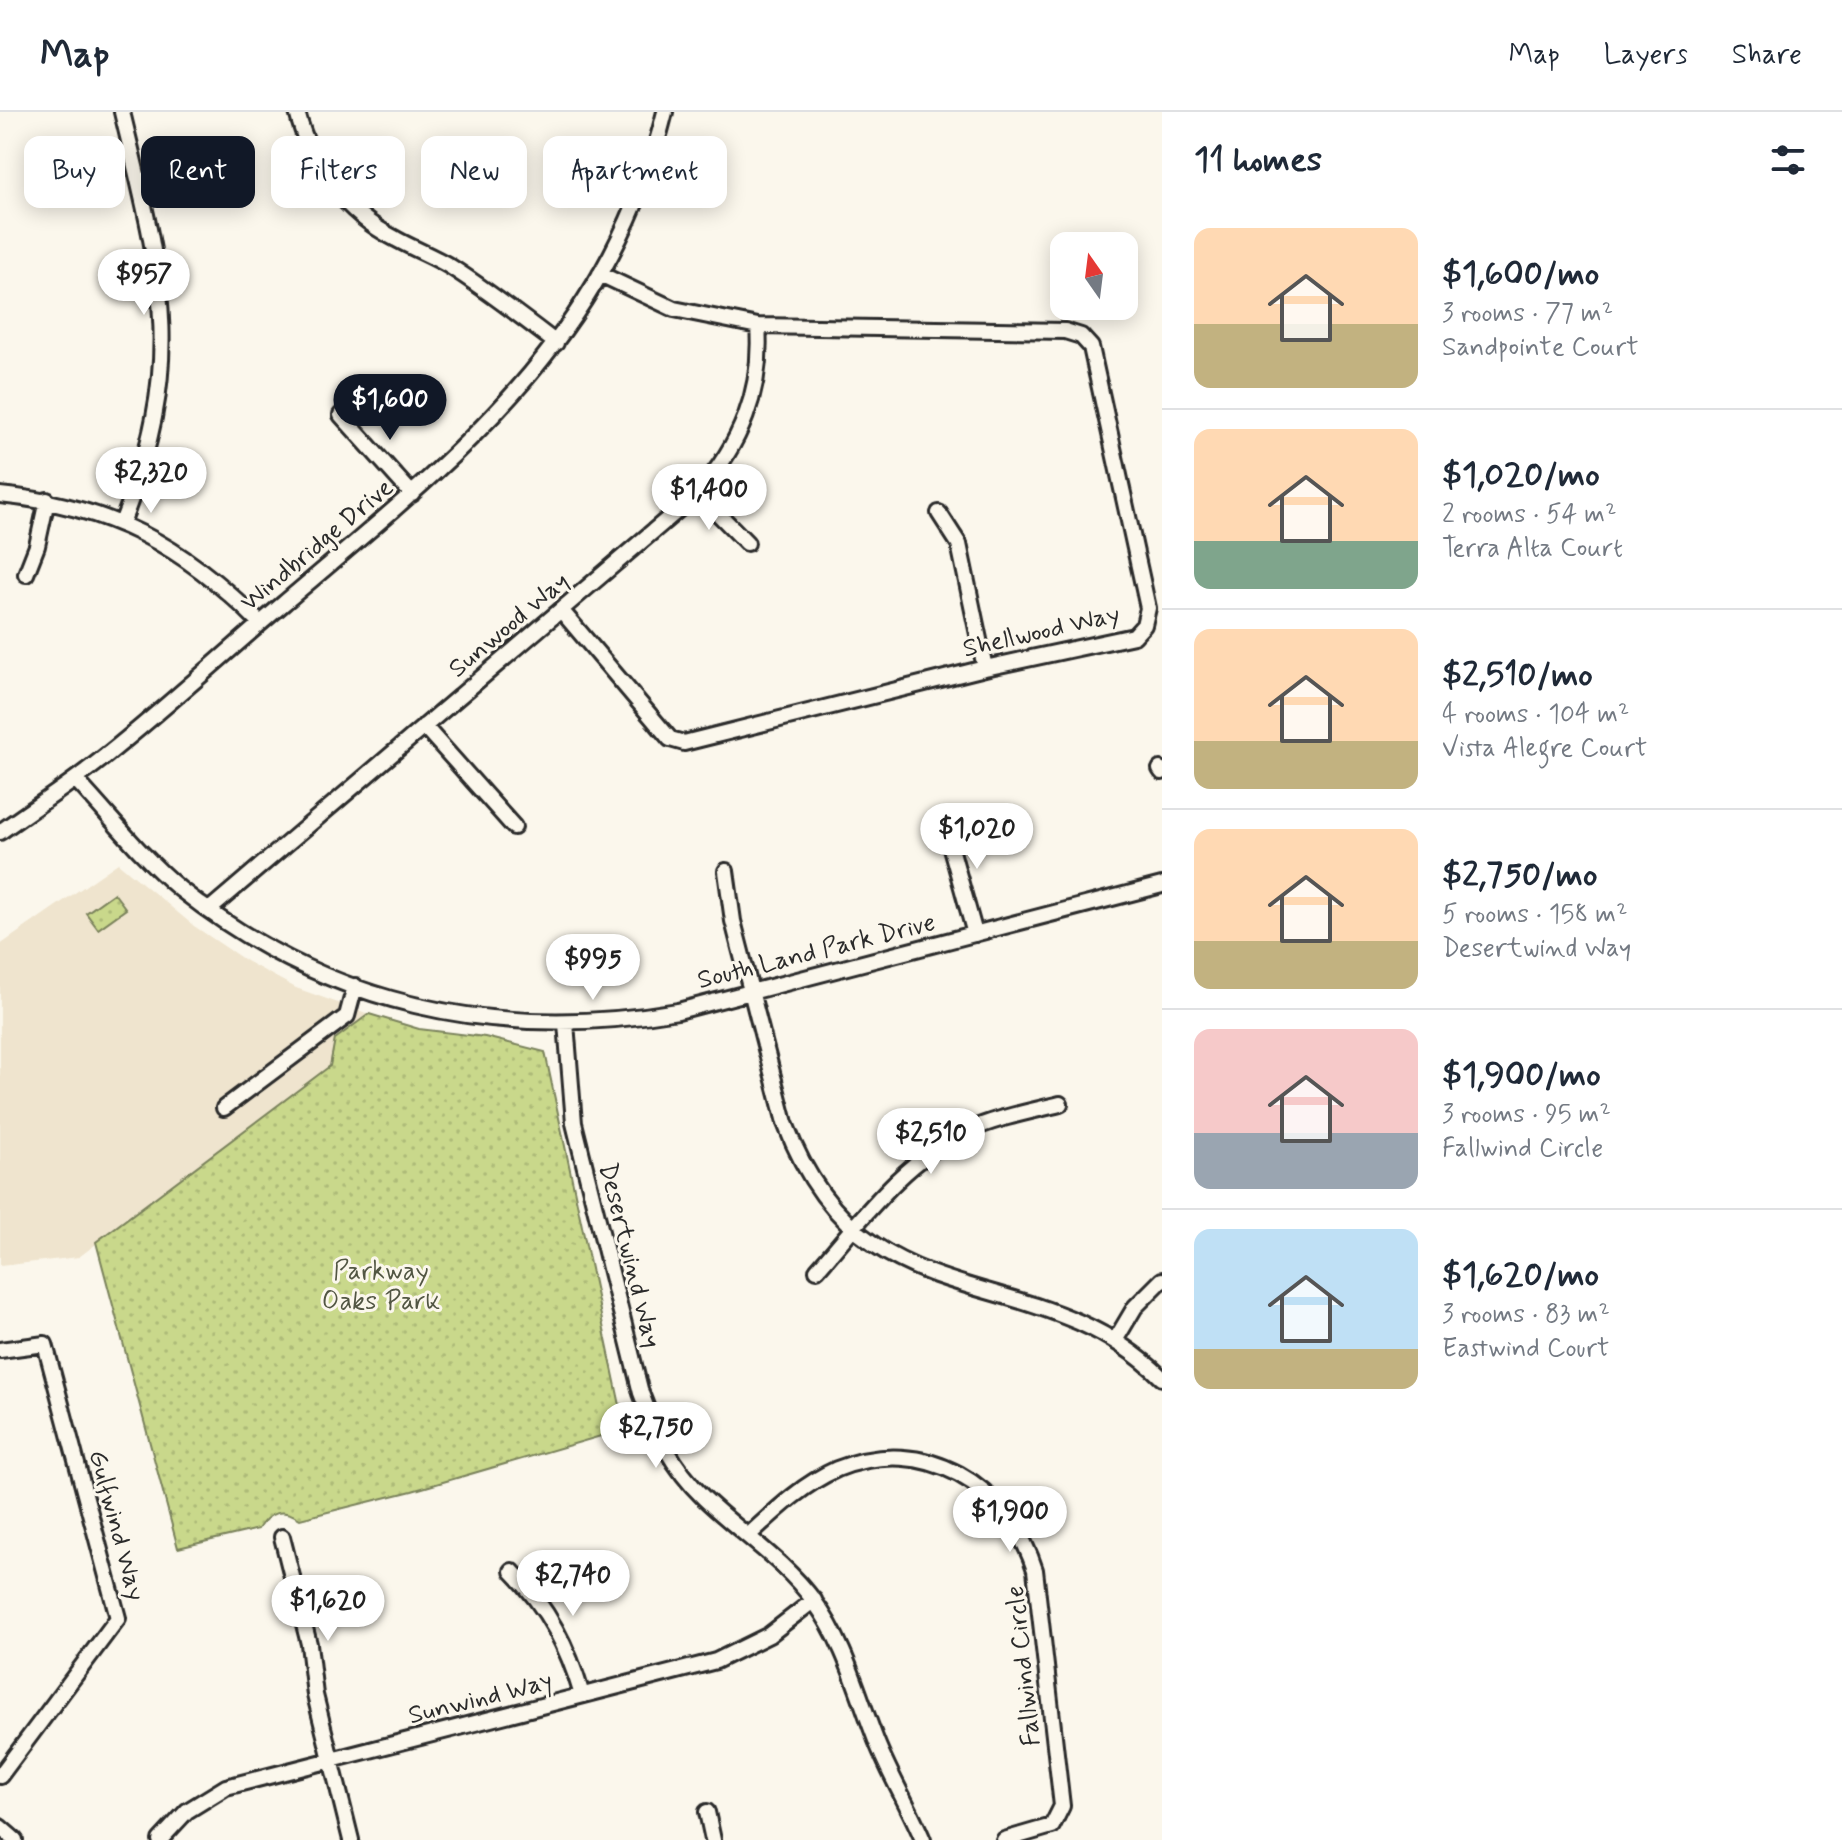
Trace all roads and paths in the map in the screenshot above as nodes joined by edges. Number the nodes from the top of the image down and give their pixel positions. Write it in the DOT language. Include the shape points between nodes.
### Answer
graph roads {
  1 [pos="122,112"];
  2 [pos="297,112"];
  3 [pos="665,112"];
  4 [pos="600,274"];
  5 [pos="758,326"];
  6 [pos="556,343"];
  7 [pos="341,415"];
  8 [pos="698,493"];
  9 [pos="412,494"];
  10 [pos="0,495"];
  11 [pos="47,500"];
  12 [pos="939,513"];
  13 [pos="122,523"];
  14 [pos="747,543"];
  15 [pos="26,574"];
  16 [pos="561,610"];
  17 [pos="260,623"];
  18 [pos="985,668"];
  19 [pos="424,726"];
  20 [pos="75,779"];
  21 [pos="943,819"];
  22 [pos="514,827"];
  23 [pos="0,832"];
  24 [pos="726,871"];
  25 [pos="1162,885"];
  26 [pos="209,910"];
  27 [pos="975,934"];
  28 [pos="355,986"];
  29 [pos="751,992"];
  30 [pos="566,1023"];
  31 [pos="1060,1104"];
  32 [pos="224,1108"];
  33 [pos="853,1229"];
  34 [pos="817,1270"];
  35 [pos="1162,1280"];
  36 [pos="1116,1339"];
  37 [pos="0,1350"];
  38 [pos="1162,1378"];
  39 [pos="749,1535"];
  40 [pos="282,1537"];
  41 [pos="512,1571"];
  42 [pos="814,1600"];
  43 [pos="582,1695"];
  44 [pos="331,1759"];
  45 [pos="0,1776"];
  46 [pos="707,1812"];
  47 [pos="0,1827"];
  48 [pos="15,1840"];
  49 [pos="160,1840"];
  50 [pos="351,1840"];
  51 [pos="713,1840"];
  52 [pos="923,1840"];
  53 [pos="1004,1840"];
  1 -- 13 [label="street" via="158,267 164,347 156,421"];
  2 -- 6 [label="street" via="315,161 357,213 453,268"];
  3 -- 4 [label="street, Windbridge Drive" via="645,176"];
  4 -- 5 [label="street, Shellwood Way" via="674,309"];
  4 -- 6 [label="street, Windbridge Drive"];
  5 -- 8 [label="street, Sunwood Way" via="757,377 743,426"];
  5 -- 18 [label="street, Shellwood Way" via="1065,331 1081,336 1091,347 1148,608 1144,625 1134,636"];
  6 -- 9 [label="street, Windbridge Drive" via="490,422"];
  7 -- 9 [label="street"];
  8 -- 14 [label="street"];
  8 -- 16 [label="street, Sunwood Way"];
  9 -- 17 [label="street, Windbridge Drive"];
  10 -- 11 [label="street"];
  11 -- 13 [label="street"];
  11 -- 15 [label="street"];
  12 -- 18 [label="street" via="959,544"];
  13 -- 17 [label="street" via="186,557"];
  16 -- 18 [label="street, Shellwood Way" via="670,739 684,743"];
  16 -- 19 [label="street, Sunwood Way"];
  17 -- 20 [label="street, Windbridge Drive"];
  19 -- 22 [label="street"];
  19 -- 26 [label="street, Sunwood Way"];
  20 -- 23 [label="street, Windbridge Drive"];
  20 -- 26 [label="street, South Land Park Drive" via="162,871"];
  21 -- 27 [label="street"];
  24 -- 29 [label="street"];
  25 -- 27 [label="street, South Land Park Drive"];
  26 -- 28 [label="street, South Land Park Drive" via="277,955"];
  27 -- 29 [label="street, South Land Park Drive"];
  28 -- 30 [label="street, South Land Park Drive" via="452,1013"];
  28 -- 32 [label="street" via="347,1016"];
  29 -- 30 [label="street, South Land Park Drive" via="653,1015"];
  29 -- 33 [label="street" via="795,1150 825,1200"];
  30 -- 39 [label="street, Desertwind Way" via="574,1123 646,1408 683,1475"];
  31 -- 33 [label="street" via="992,1122 938,1147 895,1182"];
  33 -- 34 [label="street"];
  33 -- 36 [label="street" via="921,1272 1061,1313"];
  35 -- 36 [label="street" via="1135,1307"];
  36 -- 38 [label="street"];
  37 -- 45 [label="street, Gulfwind Way" via="45,1344 118,1618"];
  39 -- 42 [label="street, Desertwind Way"];
  39 -- 53 [label="street, Fallwind Circle" via="812,1482 854,1464 885,1459 949,1469 1002,1506 1027,1544 1035,1570 1062,1806 1052,1826"];
  40 -- 44 [label="street"];
  41 -- 43 [label="street" via="560,1633"];
  42 -- 43 [label="street, Sunwind Way" via="743,1650"];
  42 -- 52 [label="street, Desertwind Way" via="848,1660 874,1736"];
  43 -- 44 [label="street, Sunwind Way"];
  44 -- 49 [label="street, Sunwind Way" via="226,1787 187,1811"];
  44 -- 50 [label="street"];
  46 -- 51 [label="street"];
  47 -- 48 [label="street"];
}
